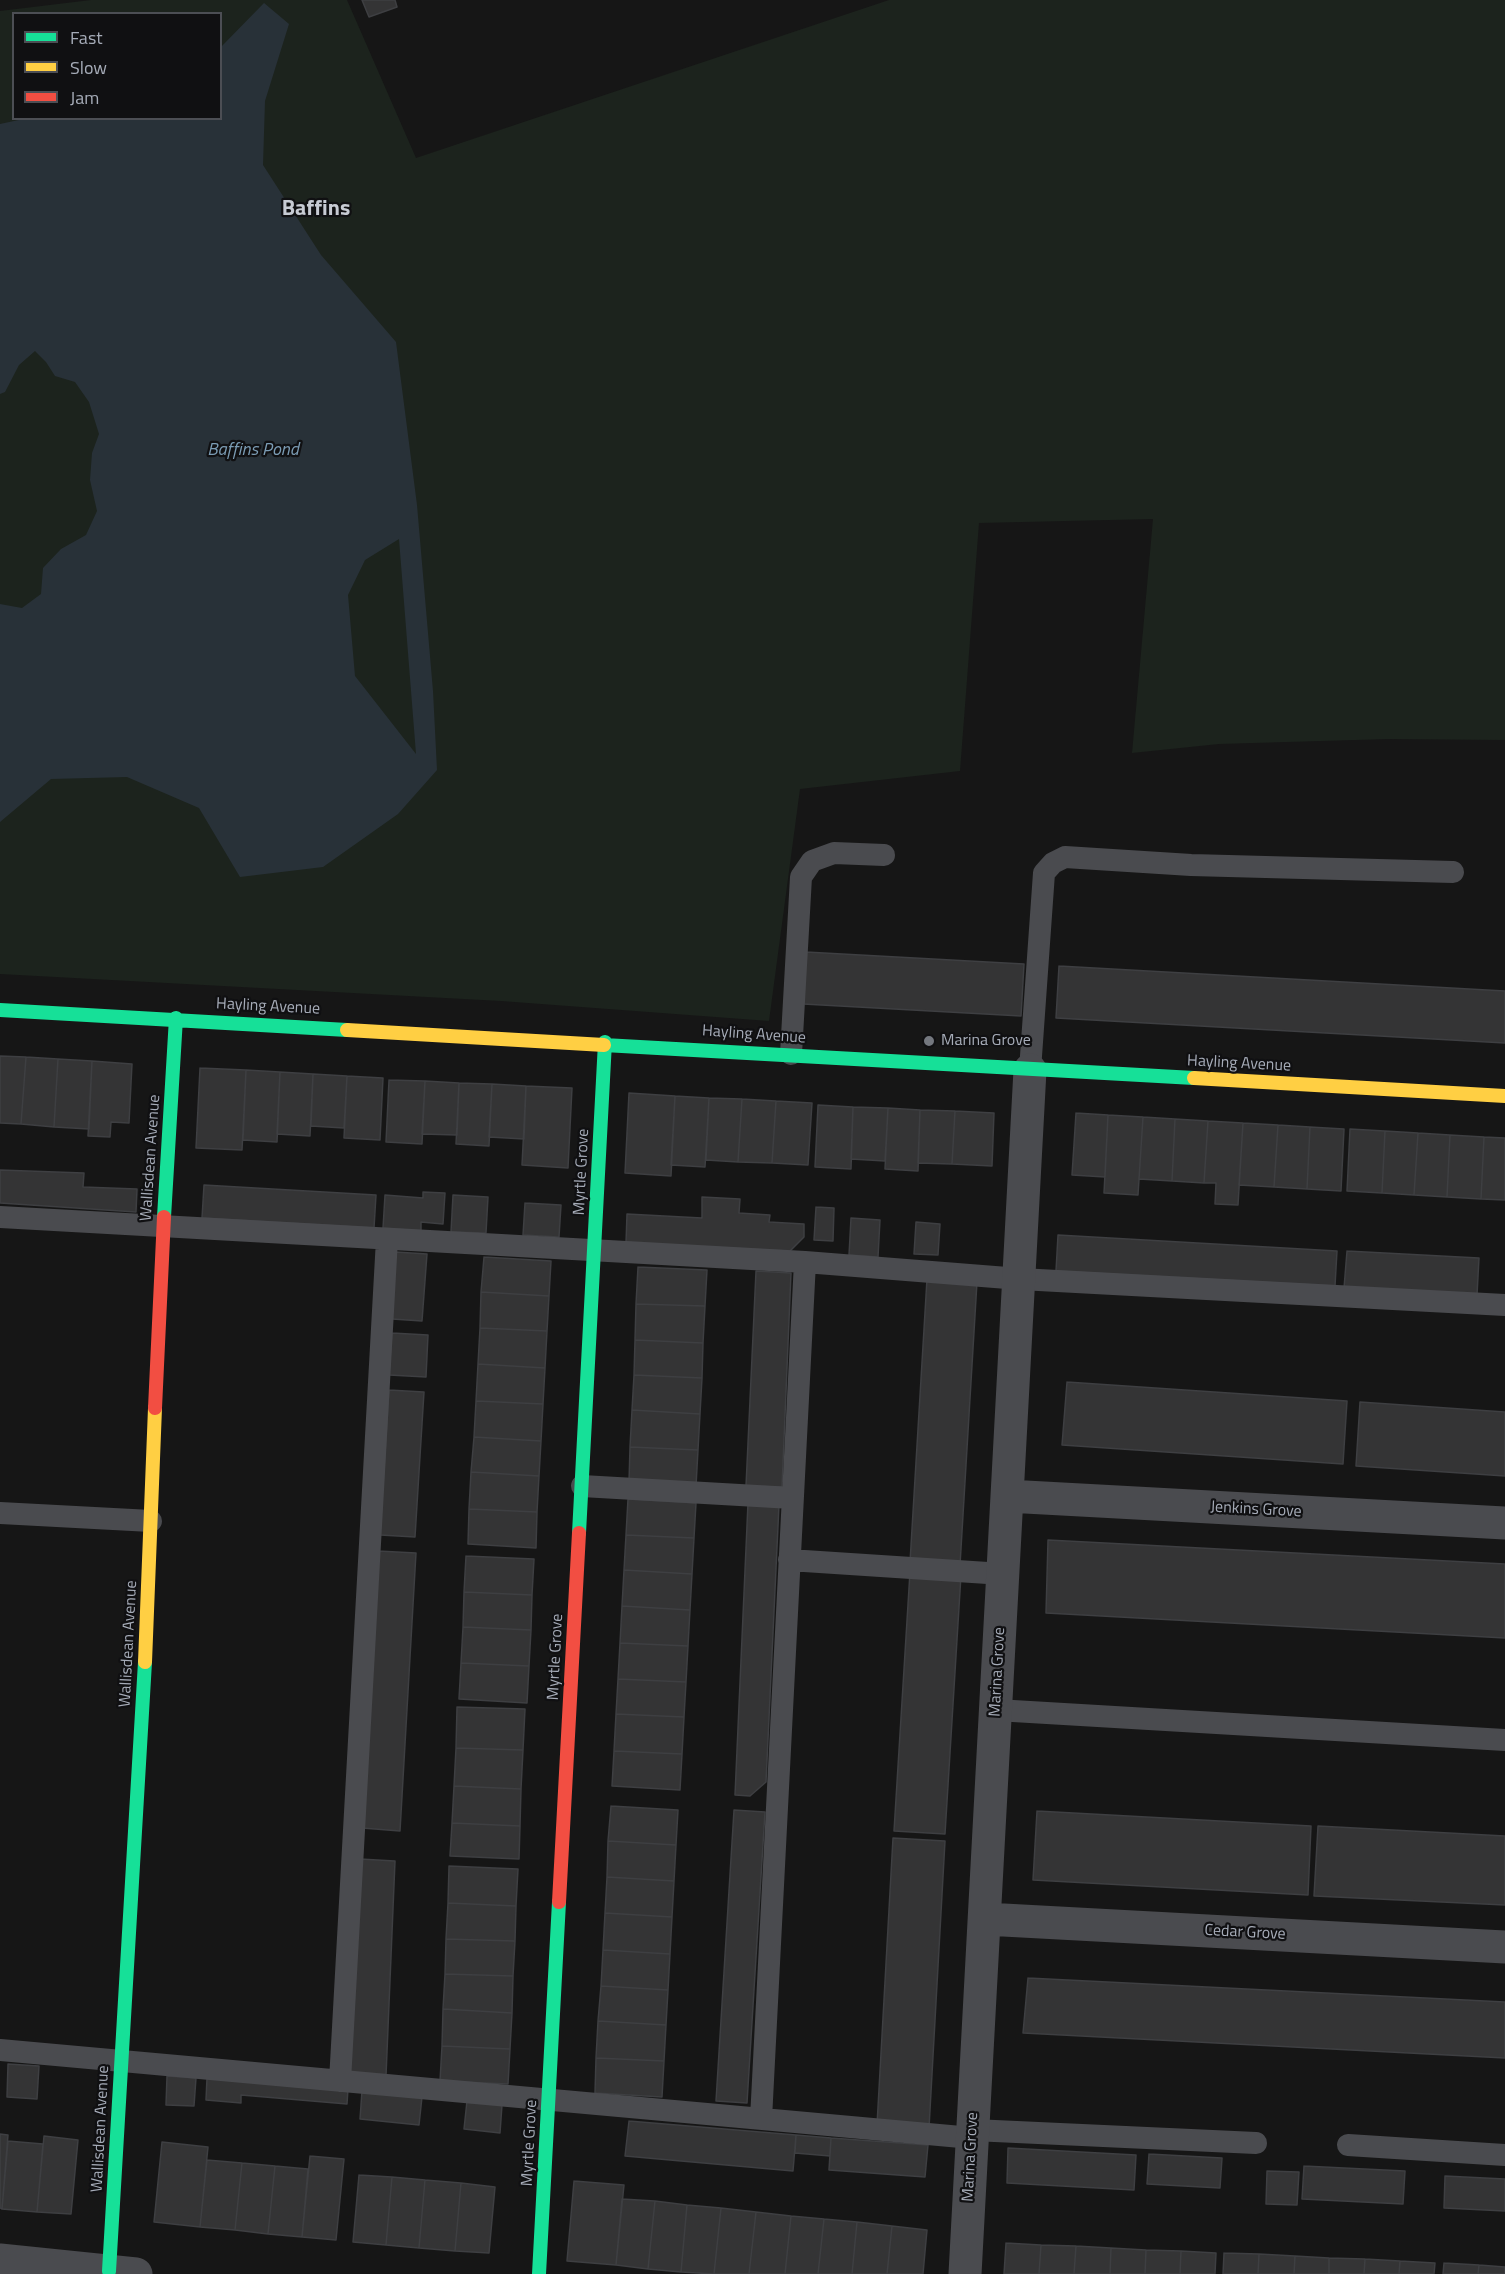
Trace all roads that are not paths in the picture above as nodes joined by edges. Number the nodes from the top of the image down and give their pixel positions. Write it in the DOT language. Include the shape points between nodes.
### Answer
graph roads {
  1 [pos="884,855"];
  2 [pos="1453,872"];
  3 [pos="0,1010"];
  4 [pos="176,1018"];
  5 [pos="605,1042"];
  6 [pos="791,1054"];
  7 [pos="1030,1070"];
  8 [pos="1505,1096"];
  9 [pos="0,1217"];
  10 [pos="163,1226"];
  11 [pos="387,1239"];
  12 [pos="594,1250"];
  13 [pos="806,1262"];
  14 [pos="1020,1279"];
  15 [pos="1505,1305"];
  16 [pos="582,1486"];
  17 [pos="1007,1496"];
  18 [pos="792,1497"];
  19 [pos="0,1513"];
  20 [pos="151,1521"];
  21 [pos="1505,1523"];
  22 [pos="789,1560"];
  23 [pos="1003,1574"];
  24 [pos="996,1710"];
  25 [pos="1505,1740"];
  26 [pos="985,1919"];
  27 [pos="1505,1947"];
  28 [pos="0,2050"];
  29 [pos="122,2062"];
  30 [pos="340,2081"];
  31 [pos="549,2100"];
  32 [pos="761,2119"];
  33 [pos="972,2134"];
  34 [pos="1256,2143"];
  35 [pos="1348,2145"];
  36 [pos="1505,2155"];
  37 [pos="0,2260"];
  38 [pos="123,2273"];
  39 [pos="539,2274"];
  40 [pos="965,2274"];
  1 -- 6 [label="lane" via="834,853 812,861 801,877"];
  2 -- 7 [label="lane" via="1191,865 1065,857 1044,873"];
  3 -- 4 [label="street, Hayling Avenue"];
  4 -- 5 [label="street, Hayling Avenue"];
  4 -- 10 [label="street, Wallisdean Avenue"];
  5 -- 6 [label="street, Hayling Avenue"];
  5 -- 12 [label="street, Myrtle Grove"];
  6 -- 7 [label="street, Hayling Avenue"];
  7 -- 8 [label="street, Hayling Avenue"];
  7 -- 14 [label="street, Marina Grove"];
  9 -- 10 [label="lane"];
  10 -- 11 [label="lane"];
  10 -- 20 [label="street, Wallisdean Avenue"];
  11 -- 12 [label="lane"];
  11 -- 30 [label="lane"];
  12 -- 13 [label="lane"];
  12 -- 16 [label="street, Myrtle Grove"];
  13 -- 14 [label="lane"];
  13 -- 18 [label="lane"];
  14 -- 15 [label="lane"];
  14 -- 17 [label="street, Marina Grove"];
  16 -- 18 [label="lane"];
  16 -- 31 [label="street, Myrtle Grove"];
  17 -- 21 [label="street, Jenkins Grove"];
  17 -- 23 [label="street, Marina Grove"];
  18 -- 22 [label="lane"];
  19 -- 20 [label="lane"];
  20 -- 29 [label="street, Wallisdean Avenue"];
  22 -- 23 [label="lane"];
  22 -- 32 [label="lane"];
  23 -- 24 [label="street, Marina Grove"];
  24 -- 25 [label="lane"];
  24 -- 26 [label="street, Marina Grove"];
  26 -- 27 [label="street, Cedar Grove"];
  26 -- 33 [label="street, Marina Grove"];
  28 -- 29 [label="lane"];
  29 -- 30 [label="lane"];
  29 -- 38 [label="street, Wallisdean Avenue"];
  30 -- 31 [label="lane"];
  31 -- 32 [label="lane"];
  31 -- 39 [label="street, Myrtle Grove"];
  32 -- 33 [label="lane"];
  33 -- 34 [label="lane"];
  33 -- 40 [label="street, Marina Grove"];
  35 -- 36 [label="lane"];
  37 -- 38 [label="street"];
}
